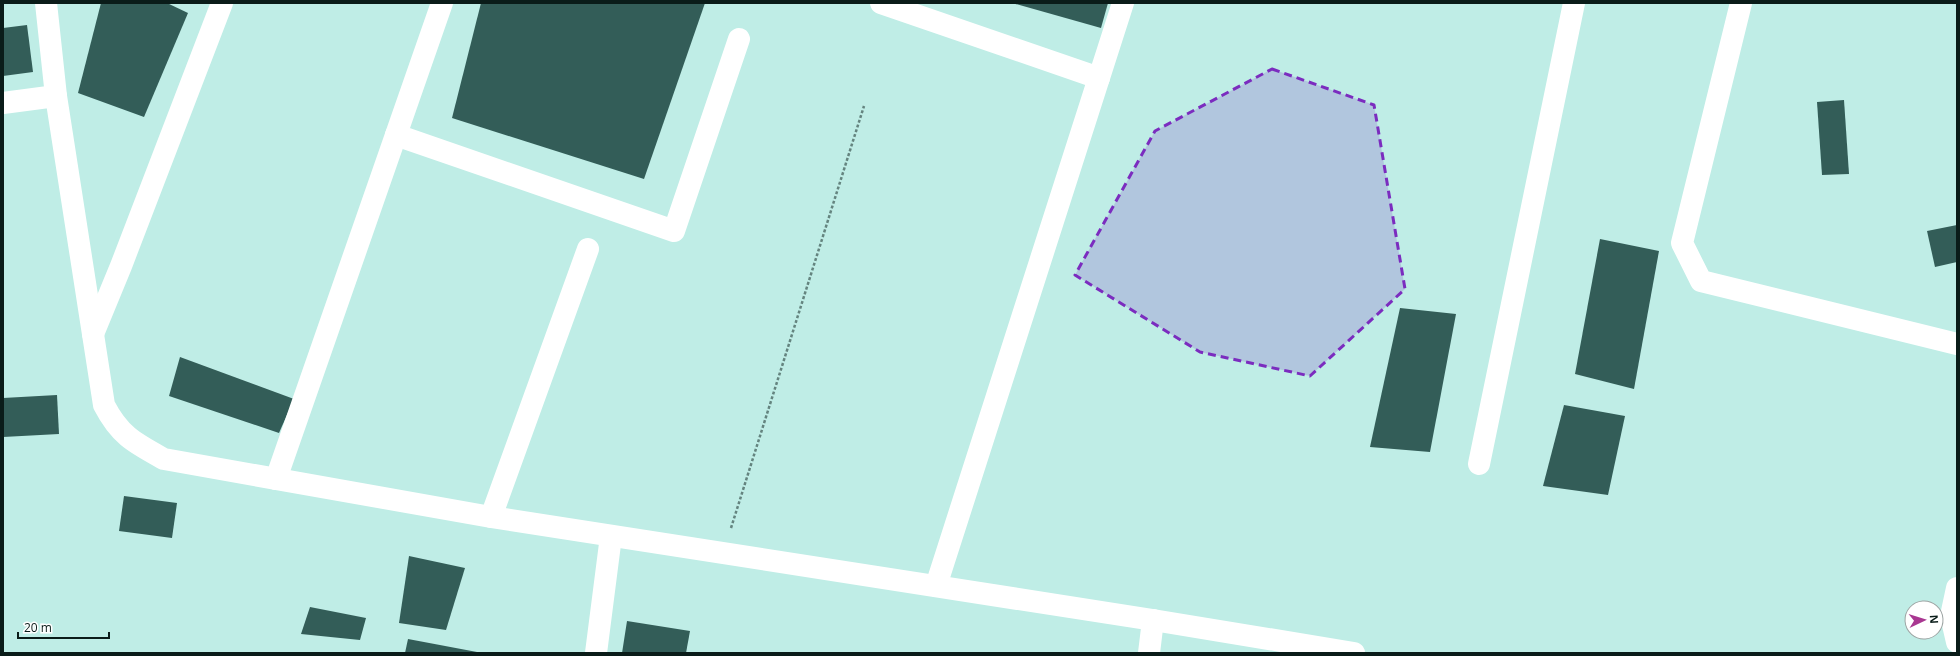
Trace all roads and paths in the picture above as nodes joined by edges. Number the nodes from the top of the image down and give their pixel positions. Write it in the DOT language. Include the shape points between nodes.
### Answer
graph roads {
  1 [pos="46,3"];
  2 [pos="222,3"];
  3 [pos="442,3"];
  4 [pos="881,3"];
  5 [pos="1123,3"];
  6 [pos="1574,3"];
  7 [pos="1741,3"];
  8 [pos="739,39"];
  9 [pos="1099,78"];
  10 [pos="56,96"];
  11 [pos="3,103"];
  12 [pos="864,106"];
  13 [pos="396,135"];
  14 [pos="588,249"];
  15 [pos="92,334"];
  16 [pos="1957,344"];
  17 [pos="1479,464"];
  18 [pos="276,478"];
  19 [pos="491,518"];
  20 [pos="612,536"];
  21 [pos="723,553"];
  22 [pos="936,586"];
  23 [pos="1957,588"];
  24 [pos="1153,620"];
  25 [pos="1957,642"];
  26 [pos="596,653"];
  27 [pos="1149,653"];
  28 [pos="1354,653"];
  1 -- 10 [label="street"];
  2 -- 15 [label="street" via="121,266"];
  3 -- 13 [label="street"];
  4 -- 9 [label="street"];
  5 -- 9 [label="street"];
  6 -- 17 [label="street"];
  7 -- 16 [label="street" via="1682,243 1701,280"];
  8 -- 13 [label="street" via="674,231"];
  9 -- 22 [label="street"];
  10 -- 11 [label="street"];
  10 -- 15 [label="street"];
  12 -- 21 [label="path"];
  13 -- 18 [label="street"];
  14 -- 19 [label="street"];
  15 -- 18 [label="street" via="104,405 113,422 132,442 164,459"];
  18 -- 19 [label="street"];
  19 -- 20 [label="street"];
  20 -- 21 [label="street"];
  20 -- 26 [label="street"];
  21 -- 22 [label="street"];
  22 -- 24 [label="street"];
  23 -- 25 [label="street" via="1951,616"];
  24 -- 27 [label="street"];
  24 -- 28 [label="street"];
}
